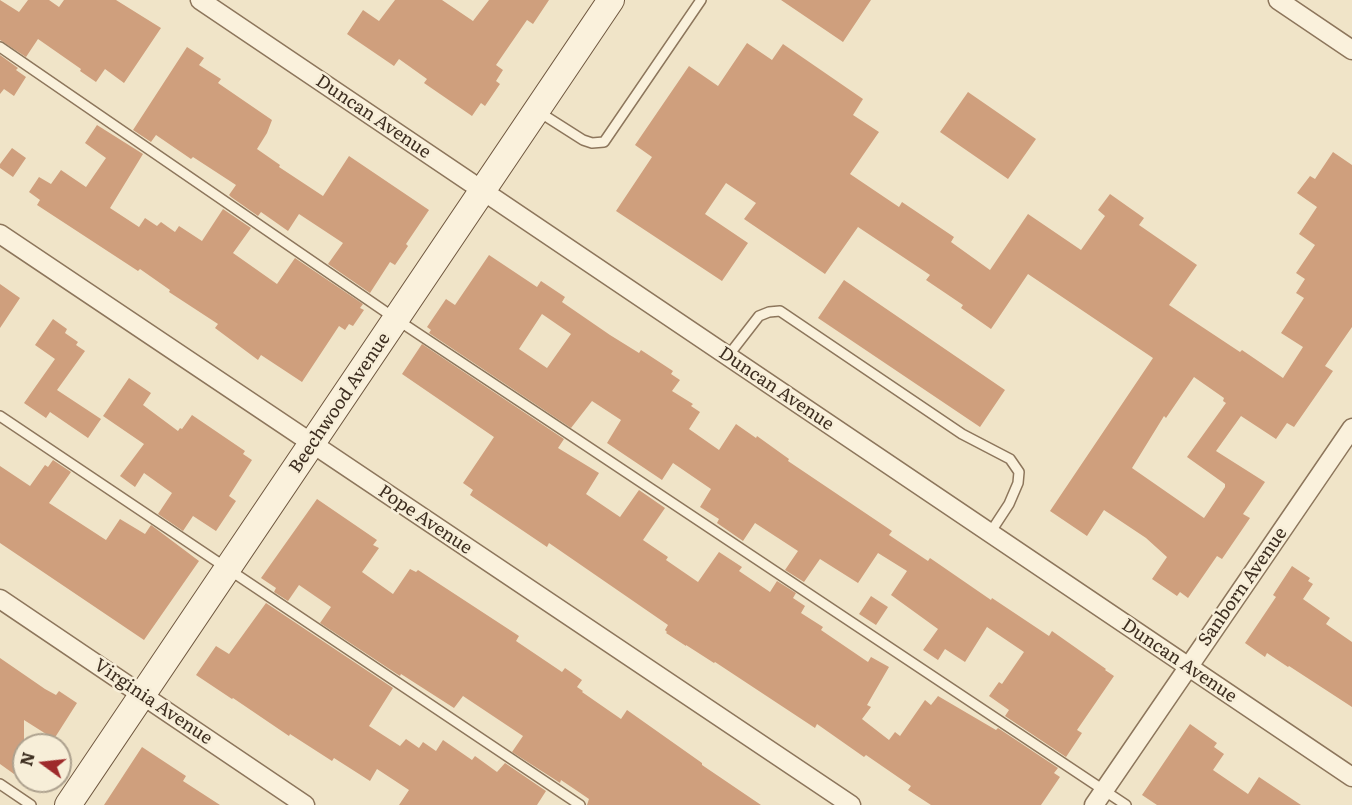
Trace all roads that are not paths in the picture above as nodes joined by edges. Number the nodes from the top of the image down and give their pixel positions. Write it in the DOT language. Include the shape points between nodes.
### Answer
graph roads {
  1 [pos="200,0"];
  2 [pos="611,0"];
  3 [pos="701,0"];
  4 [pos="1278,0"];
  5 [pos="0,47"];
  6 [pos="1352,50"];
  7 [pos="537,110"];
  8 [pos="483,191"];
  9 [pos="0,234"];
  10 [pos="396,319"];
  11 [pos="728,356"];
  12 [pos="0,416"];
  13 [pos="1352,428"];
  14 [pos="312,444"];
  15 [pos="990,533"];
  16 [pos="227,570"];
  17 [pos="0,599"];
  18 [pos="1188,667"];
  19 [pos="142,695"];
  20 [pos="1352,777"];
  21 [pos="0,784"];
  22 [pos="1099,798"];
  23 [pos="31,805"];
  24 [pos="68,805"];
  25 [pos="305,805"];
  26 [pos="580,805"];
  27 [pos="851,805"];
  28 [pos="1126,805"];
  1 -- 8 [label="street, Duncan Avenue"];
  2 -- 7 [label="street, Beechwood Avenue"];
  3 -- 7 [label="lane" via="604,142 584,140"];
  4 -- 6 [label="street"];
  5 -- 10 [label="lane"];
  7 -- 8 [label="street, Beechwood Avenue"];
  8 -- 10 [label="street, Beechwood Avenue"];
  8 -- 11 [label="street, Duncan Avenue"];
  9 -- 14 [label="street, Pope Avenue"];
  10 -- 14 [label="street, Beechwood Avenue"];
  10 -- 22 [label="lane"];
  11 -- 15 [label="street, Duncan Avenue"];
  11 -- 15 [label="lane" via="759,316 780,311 962,434 1010,459 1019,472 1018,483"];
  12 -- 16 [label="lane"];
  13 -- 18 [label="street, Sanborn Avenue"];
  14 -- 16 [label="street, Beechwood Avenue"];
  14 -- 27 [label="street, Pope Avenue"];
  15 -- 18 [label="street, Duncan Avenue"];
  16 -- 19 [label="street, Beechwood Avenue"];
  16 -- 26 [label="lane"];
  17 -- 19 [label="street, Virginia Avenue"];
  18 -- 20 [label="street, Duncan Avenue"];
  18 -- 22 [label="street, Sanborn Avenue"];
  19 -- 24 [label="street, Beechwood Avenue"];
  19 -- 25 [label="street, Virginia Avenue"];
  21 -- 23 [label="lane"];
  22 -- 28 [label="lane"];
}
